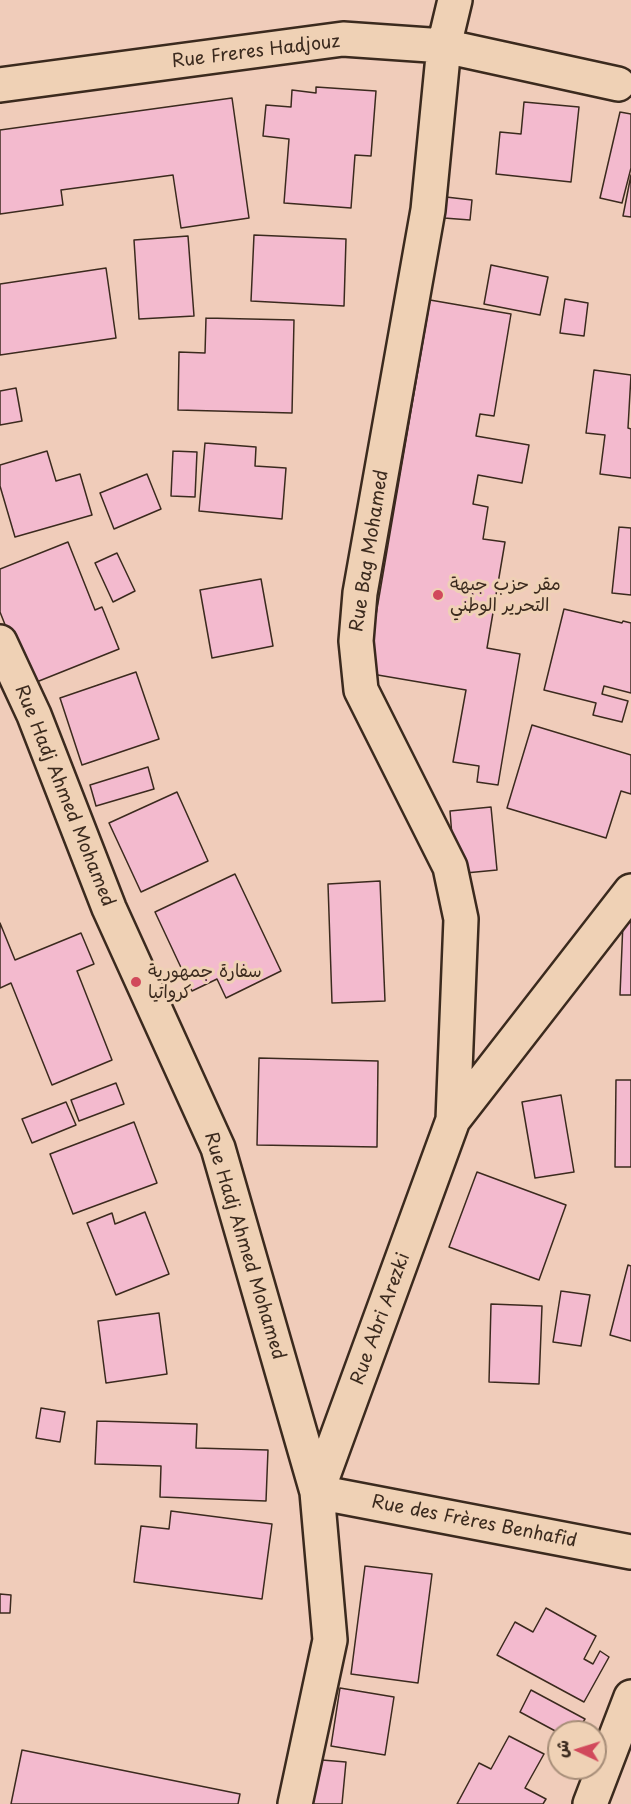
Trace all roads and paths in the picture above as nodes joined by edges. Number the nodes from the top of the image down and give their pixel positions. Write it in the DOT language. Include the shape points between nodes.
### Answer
graph roads {
  1 [pos="455,0"];
  2 [pos="444,46"];
  3 [pos="618,84"];
  4 [pos="0,85"];
  5 [pos="0,642"];
  6 [pos="631,891"];
  7 [pos="453,1120"];
  8 [pos="317,1492"];
  9 [pos="631,1552"];
  10 [pos="631,1697"];
  11 [pos="295,1804"];
  12 [pos="590,1804"];
  1 -- 2 [label="street, Rue Bag Mohamed"];
  2 -- 3 [label="street, Rue Freres Hadjouz"];
  2 -- 4 [label="street, Rue Freres Hadjouz" via="343,39"];
  2 -- 7 [label="street, Rue Bag Mohamed" via="428,210 360,593 356,641 361,690 450,867 462,919"];
  5 -- 8 [label="street, Rue Hadj Ahmed Mohamed" via="34,715 109,908 218,1148"];
  6 -- 7 [label="street, Rue Abri Arezki"];
  7 -- 8 [label="street, Rue Abri Arezki"];
  8 -- 9 [label="street, Rue des Frères Benhafid"];
  8 -- 11 [label="street, Rue Abri Arezki" via="330,1640"];
  10 -- 12 [label="street"];
}
